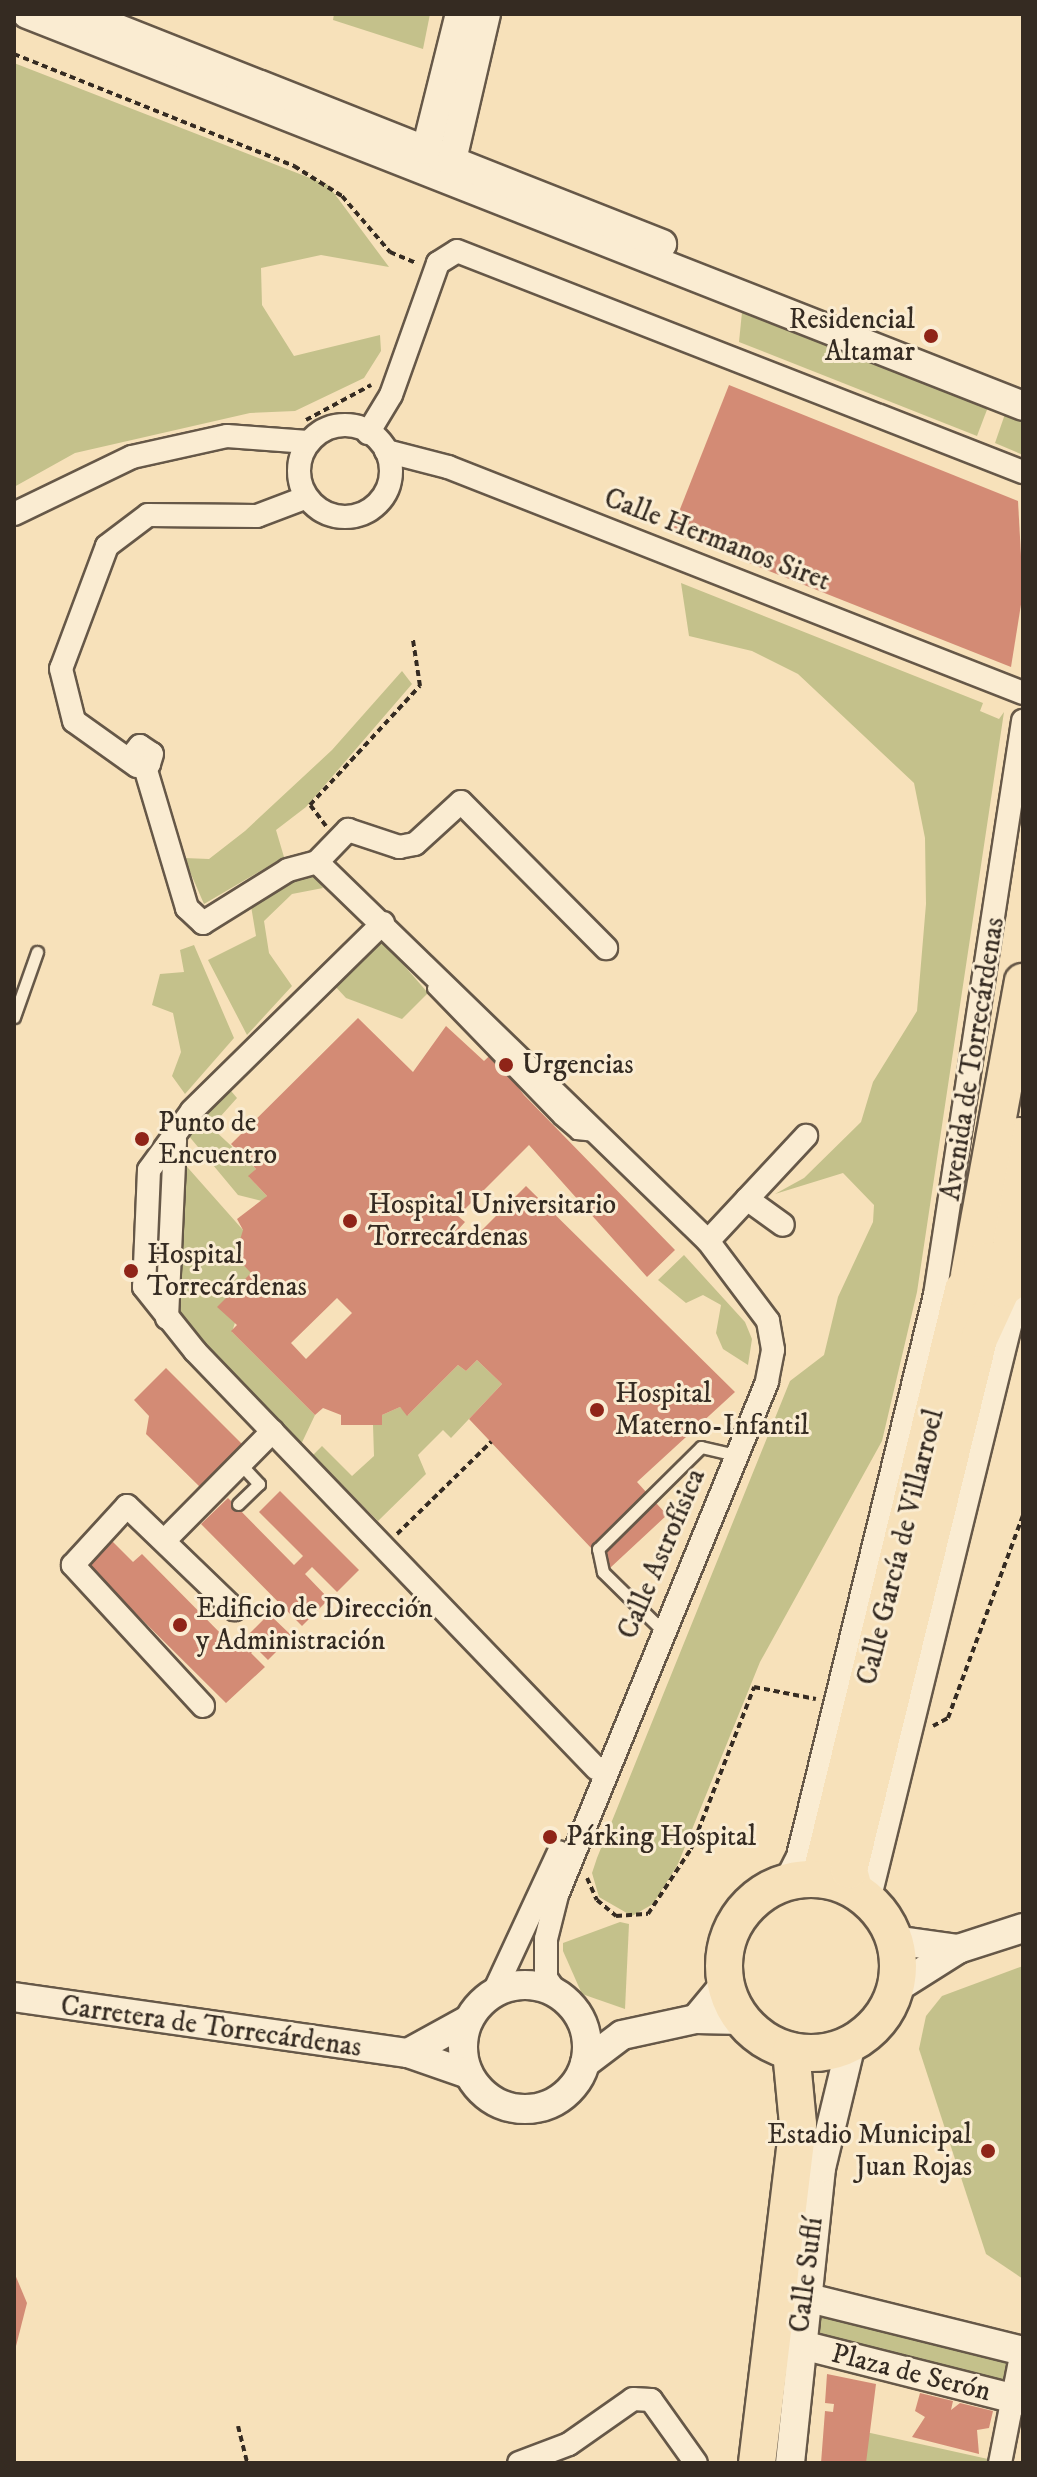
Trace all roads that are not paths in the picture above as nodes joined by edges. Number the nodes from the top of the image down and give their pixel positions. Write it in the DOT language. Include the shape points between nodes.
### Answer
graph roads {
  1 [pos="27,14"];
  2 [pos="81,14"];
  3 [pos="460,14"];
  4 [pos="486,14"];
  5 [pos="439,155"];
  6 [pos="1023,387"];
  7 [pos="1023,406"];
  8 [pos="368,433"];
  9 [pos="308,442"];
  10 [pos="386,451"];
  11 [pos="1023,472"];
  12 [pos="307,497"];
  13 [pos="14,514"];
  14 [pos="1023,693"];
  15 [pos="1023,721"];
  16 [pos="317,862"];
  17 [pos="383,923"];
  18 [pos="606,948"];
  19 [pos="37,952"];
  20 [pos="1023,982"];
  21 [pos="14,1017"];
  22 [pos="1023,1119"];
  23 [pos="806,1136"];
  24 [pos="747,1199"];
  25 [pos="783,1225"];
  26 [pos="708,1241"];
  27 [pos="990,1264"];
  28 [pos="1018,1311"];
  29 [pos="273,1431"];
  30 [pos="736,1455"];
  31 [pos="241,1465"];
  32 [pos="238,1504"];
  33 [pos="165,1540"];
  34 [pos="234,1609"];
  35 [pos="662,1630"];
  36 [pos="203,1706"];
  37 [pos="624,1723"];
  38 [pos="596,1768"];
  39 [pos="802,1880"];
  40 [pos="862,1895"];
  41 [pos="1023,1928"];
  42 [pos="894,1940"];
  43 [pos="958,1949"];
  44 [pos="725,1984"];
  45 [pos="895,1989"];
  46 [pos="555,1991"];
  47 [pos="494,1992"];
  48 [pos="14,1997"];
  49 [pos="579,2018"];
  50 [pos="696,2019"];
  51 [pos="468,2020"];
  52 [pos="742,2020"];
  53 [pos="622,2035"];
  54 [pos="842,2048"];
  55 [pos="791,2051"];
  56 [pos="408,2053"];
  57 [pos="585,2063"];
  58 [pos="468,2074"];
  59 [pos="798,2124"];
  60 [pos="805,2297"];
  61 [pos="798,2344"];
  62 [pos="1022,2351"];
  63 [pos="1017,2399"];
  64 [pos="519,2463"];
  65 [pos="696,2463"];
  66 [pos="757,2463"];
  67 [pos="790,2463"];
  68 [pos="1000,2463"];
  1 -- 7 [label="street"];
  2 -- 5 [label="street"];
  3 -- 5 [label="street"];
  4 -- 5 [label="street"];
  5 -- 6 [label="street"];
  8 -- 9 [label="street" via="336,426"];
  8 -- 10 [label="street"];
  8 -- 11 [label="street" via="391,395 438,263 450,252"];
  9 -- 12 [label="street" via="299,474"];
  9 -- 13 [label="street" via="227,436 132,457"];
  10 -- 12 [label="street" via="390,479 371,509 337,516"];
  10 -- 14 [label="street, Calle Hermanos Siret" via="448,467"];
  12 -- 16 [label="street" via="257,516 148,515 107,546 61,669 74,721 108,750 138,762 187,908 203,923 288,870"];
  15 -- 27 [label="street, Avenida de Torrecárdenas"];
  16 -- 17 [label="street, Calle Astrofísica"];
  16 -- 18 [label="street" via="348,830 399,847 415,844 461,802"];
  17 -- 26 [label="street, Calle Astrofísica"];
  17 -- 29 [label="street" via="192,1111 149,1170 144,1287"];
  19 -- 21 [label="lane"];
  20 -- 27 [label="main road, Avenida de Torrecárdenas"];
  22 -- 27 [label="main road, Avenida de Torrecárdenas"];
  23 -- 24 [label="street"];
  24 -- 25 [label="street"];
  24 -- 26 [label="street"];
  26 -- 30 [label="street, Calle Astrofísica" via="760,1302 773,1350"];
  27 -- 39 [label="main road, Calle García de Villarroel"];
  27 -- 40 [label="main road, Calle García de Villarroel" via="979,1339 849,1870"];
  28 -- 40 [label="street, Calle García de Villarroel"];
  29 -- 31 [label="street"];
  29 -- 38 [label="street"];
  30 -- 35 [label="street, Calle Astrofísica"];
  30 -- 35 [label="lane" via="701,1447 598,1549 603,1572"];
  31 -- 32 [label="lane" via="259,1484"];
  31 -- 33 [label="street"];
  33 -- 34 [label="street"];
  33 -- 36 [label="street" via="127,1506 73,1565"];
  35 -- 37 [label="street, Calle Astrofísica"];
  37 -- 38 [label="street, Calle Astrofísica"];
  37 -- 46 [label="street, Calle Astrofísica" via="557,1895 546,1939 546,1978"];
  38 -- 47 [label="street, Calle Astrofísica"];
  39 -- 40 [label="main road"];
  39 -- 44 [label="main road" via="742,1910 729,1933"];
  40 -- 42 [label="main road"];
  41 -- 43 [label="street"];
  42 -- 43 [label="street"];
  42 -- 45 [label="main road"];
  43 -- 45 [label="street"];
  44 -- 50 [label="street"];
  44 -- 52 [label="main road"];
  45 -- 54 [label="main road" via="886,2011"];
  46 -- 47 [label="street" via="517,1984"];
  46 -- 49 [label="street"];
  47 -- 51 [label="street"];
  48 -- 56 [label="street, Carretera de Torrecárdenas"];
  49 -- 53 [label="street"];
  49 -- 57 [label="street" via="587,2033"];
  50 -- 52 [label="street"];
  50 -- 53 [label="street"];
  51 -- 56 [label="street"];
  51 -- 58 [label="street" via="462,2044"];
  52 -- 55 [label="main road"];
  53 -- 57 [label="street"];
  54 -- 55 [label="main road"];
  54 -- 59 [label="main road, Calle Suflí"];
  54 -- 60 [label="street, Calle Suflí"];
  55 -- 59 [label="main road, Calle Suflí"];
  56 -- 58 [label="street, Carretera de Torrecárdenas"];
  57 -- 58 [label="street" via="573,2088 530,2110 506,2107"];
  59 -- 66 [label="main road, Calle Suflí"];
  60 -- 61 [label="street, Calle Suflí"];
  60 -- 62 [label="street, Plaza de Serón"];
  61 -- 63 [label="street, Plaza de Serón"];
  61 -- 67 [label="street, Calle Suflí"];
  62 -- 63 [label="street"];
  63 -- 68 [label="street"];
  64 -- 65 [label="street" via="569,2444 633,2399 651,2400"];
}
